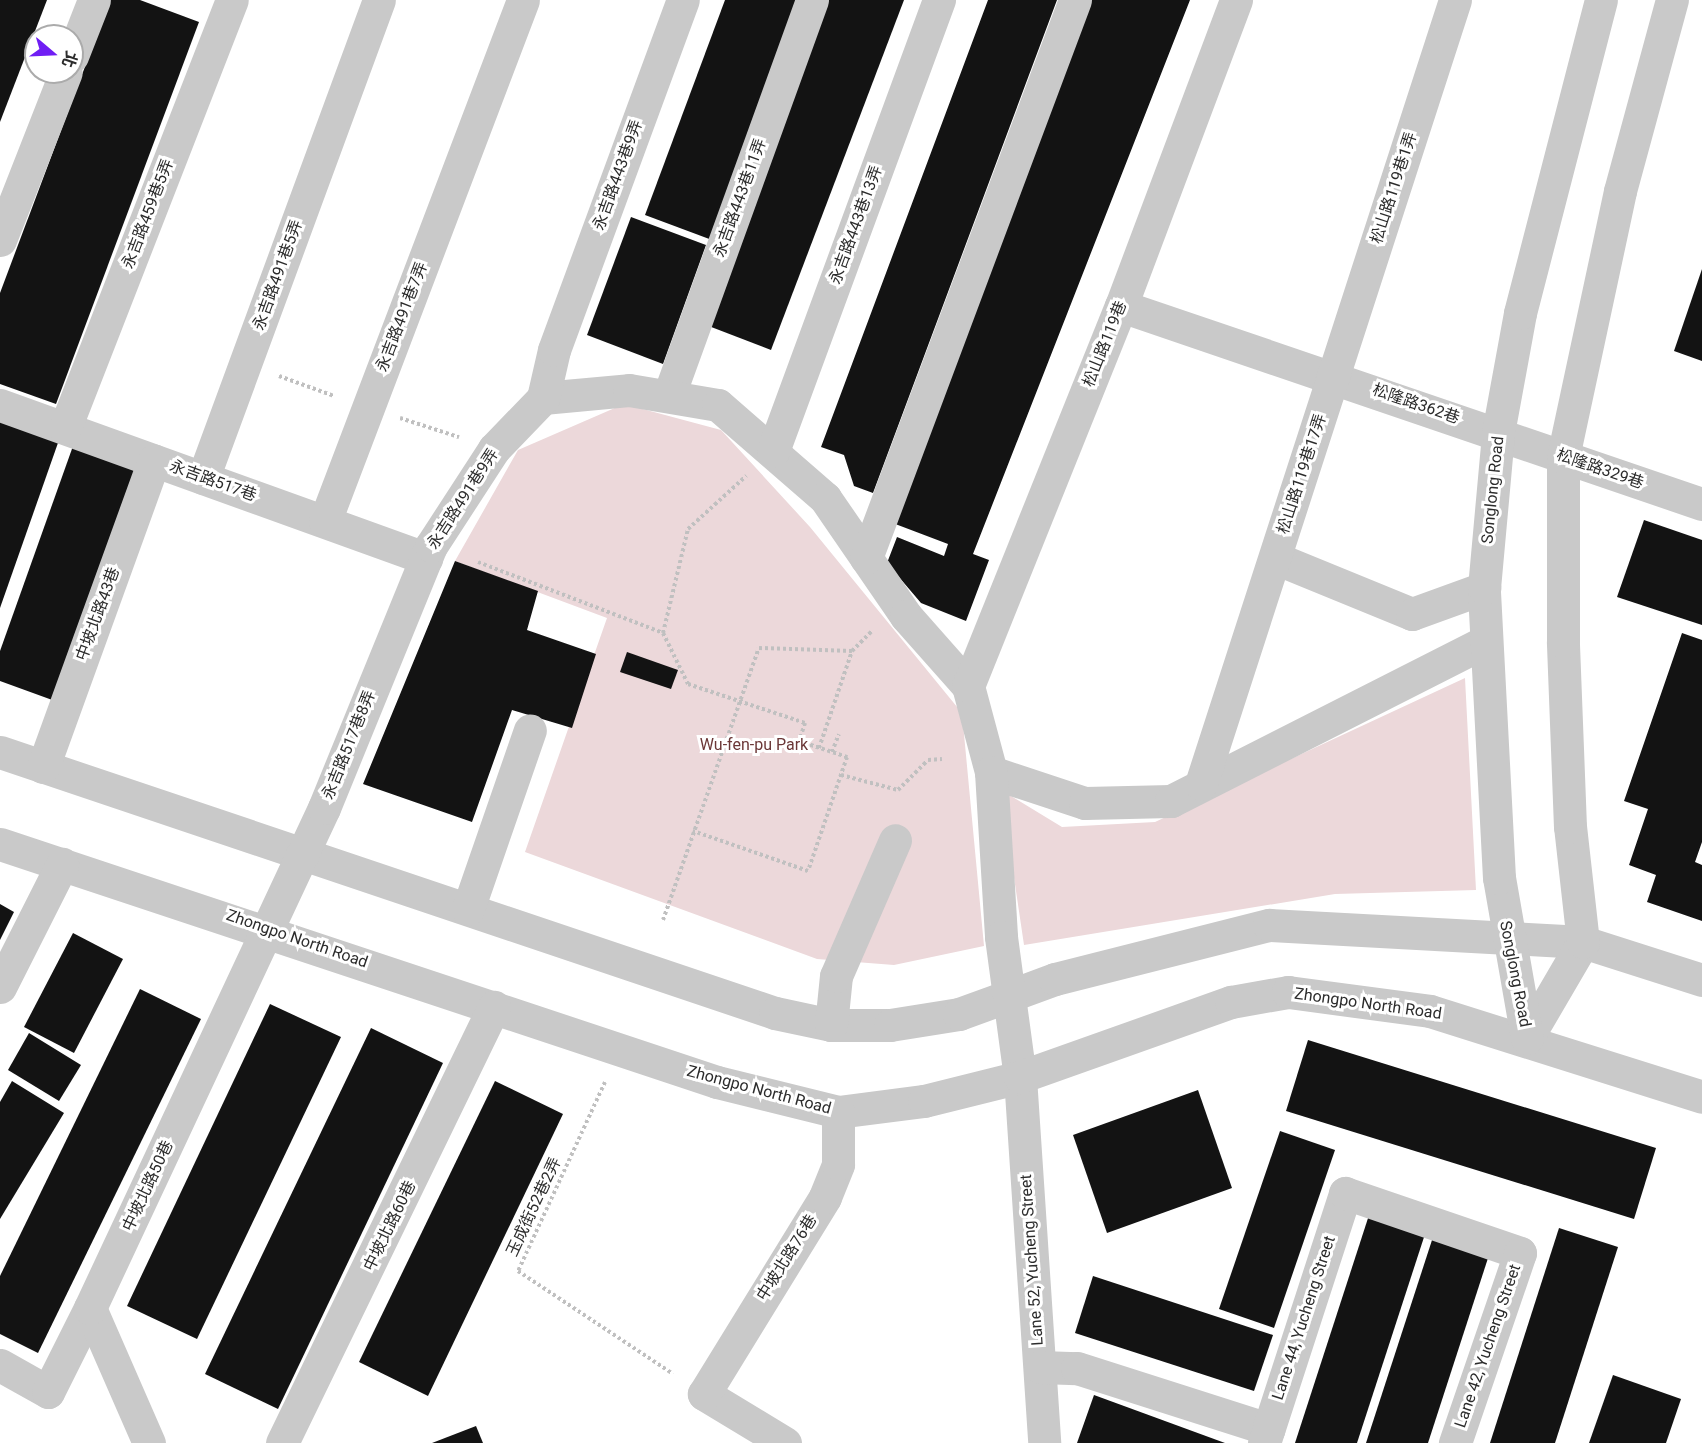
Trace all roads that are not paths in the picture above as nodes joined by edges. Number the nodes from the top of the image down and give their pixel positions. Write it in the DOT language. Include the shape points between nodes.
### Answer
graph roads {
  1 [pos="94,0"];
  2 [pos="232,0"];
  3 [pos="379,0"];
  4 [pos="523,0"];
  5 [pos="683,0"];
  6 [pos="812,0"];
  7 [pos="939,0"];
  8 [pos="1075,0"];
  9 [pos="1236,0"];
  10 [pos="1455,0"];
  11 [pos="1601,0"];
  12 [pos="1672,0"];
  13 [pos="84,25"];
  14 [pos="61,84"];
  15 [pos="0,240"];
  16 [pos="1121,306"];
  17 [pos="1334,376"];
  18 [pos="669,395"];
  19 [pos="543,398"];
  20 [pos="0,405"];
  21 [pos="65,428"];
  22 [pos="1498,433"];
  23 [pos="773,451"];
  24 [pos="1563,457"];
  25 [pos="154,460"];
  26 [pos="203,478"];
  27 [pos="1702,504"];
  28 [pos="325,521"];
  29 [pos="426,558"];
  30 [pos="866,558"];
  31 [pos="1275,558"];
  32 [pos="1484,588"];
  33 [pos="1486,641"];
  34 [pos="968,686"];
  35 [pos="530,730"];
  36 [pos="0,752"];
  37 [pos="43,767"];
  38 [pos="991,772"];
  39 [pos="1202,784"];
  40 [pos="895,840"];
  41 [pos="0,844"];
  42 [pos="302,852"];
  43 [pos="62,864"];
  44 [pos="468,909"];
  45 [pos="268,930"];
  46 [pos="1507,936"];
  47 [pos="1583,942"];
  48 [pos="1702,980"];
  49 [pos="0,987"];
  50 [pos="1007,996"];
  51 [pos="494,1007"];
  52 [pos="831,1025"];
  53 [pos="1527,1038"];
  54 [pos="1020,1077"];
  55 [pos="1702,1097"];
  56 [pos="838,1112"];
  57 [pos="1345,1193"];
  58 [pos="90,1308"];
  59 [pos="0,1365"];
  60 [pos="1040,1367"];
  61 [pos="1266,1436"];
  62 [pos="149,1443"];
  63 [pos="282,1443"];
  64 [pos="785,1443"];
  65 [pos="1044,1443"];
  66 [pos="1455,1443"];
  1 -- 13 [label="street"];
  2 -- 21 [label="street, 永吉路459巷5弄"];
  3 -- 26 [label="street, 永吉路491巷5弄"];
  4 -- 28 [label="street, 永吉路491巷7弄"];
  5 -- 19 [label="street, 永吉路443巷9弄" via="554,350"];
  6 -- 18 [label="street, 永吉路443巷11弄"];
  7 -- 23 [label="street, 永吉路443巷13弄"];
  8 -- 30 [label="street"];
  9 -- 16 [label="street, 松山路119巷"];
  10 -- 17 [label="street, 松山路119巷1弄"];
  11 -- 22 [label="street, Songlong Road" via="1520,314"];
  12 -- 24 [label="street" via="1620,191"];
  14 -- 15 [label="street"];
  16 -- 17 [label="street"];
  16 -- 34 [label="street, 松山路119巷"];
  17 -- 22 [label="street, 松隆路362巷"];
  17 -- 31 [label="street, 松山路119巷17弄"];
  18 -- 19 [label="street" via="629,390"];
  18 -- 23 [label="street" via="718,405"];
  19 -- 29 [label="street, 永吉路491巷9弄" via="494,449"];
  20 -- 21 [label="street, 永吉路517巷"];
  21 -- 25 [label="street, 永吉路517巷"];
  22 -- 24 [label="street, 松隆路329巷"];
  22 -- 32 [label="street, Songlong Road"];
  23 -- 30 [label="street" via="825,498"];
  24 -- 27 [label="street, 松隆路329巷"];
  24 -- 47 [label="street" via="1564,676 1570,827"];
  25 -- 26 [label="street, 永吉路517巷"];
  25 -- 37 [label="street, 中坡北路43巷"];
  26 -- 28 [label="street, 永吉路517巷"];
  28 -- 29 [label="street, 永吉路517巷"];
  29 -- 42 [label="street, 永吉路517巷8弄"];
  30 -- 34 [label="street" via="906,616"];
  31 -- 32 [label="street" via="1412,614"];
  31 -- 39 [label="street, 松山路119巷17弄"];
  32 -- 33 [label="street, Songlong Road"];
  33 -- 39 [label="street"];
  33 -- 46 [label="street, Songlong Road"];
  34 -- 38 [label="street, Lane 52, Yucheng Street"];
  35 -- 44 [label="street"];
  36 -- 37 [label="street"];
  37 -- 42 [label="street"];
  38 -- 39 [label="street" via="1085,803 1171,801"];
  38 -- 50 [label="street, Lane 52, Yucheng Street"];
  40 -- 52 [label="street" via="836,976"];
  41 -- 43 [label="street, Zhongpo North Road"];
  42 -- 44 [label="street"];
  42 -- 45 [label="street, 永吉路517巷8弄"];
  43 -- 45 [label="street, Zhongpo North Road"];
  43 -- 49 [label="street"];
  44 -- 52 [label="street" via="774,1014"];
  45 -- 51 [label="street, Zhongpo North Road"];
  45 -- 58 [label="street, 中坡北路50巷"];
  46 -- 47 [label="street"];
  46 -- 50 [label="street" via="1269,925"];
  46 -- 53 [label="street, Songlong Road"];
  47 -- 48 [label="street"];
  47 -- 53 [label="street, Songlong Road"];
  50 -- 52 [label="street" via="959,1014 890,1025"];
  50 -- 54 [label="street, Lane 52, Yucheng Street"];
  51 -- 56 [label="street, Zhongpo North Road" via="717,1082"];
  51 -- 63 [label="street, 中坡北路60巷"];
  53 -- 54 [label="street, Zhongpo North Road" via="1430,1011 1288,992 1231,1002"];
  53 -- 55 [label="street, Zhongpo North Road"];
  54 -- 56 [label="street, Zhongpo North Road" via="924,1101"];
  54 -- 60 [label="street, Lane 52, Yucheng Street"];
  56 -- 64 [label="street, 中坡北路76巷" via="838,1164 825,1197 704,1394"];
  57 -- 61 [label="street, Lane 44, Yucheng Street"];
  57 -- 66 [label="street, Lane 42, Yucheng Street" via="1520,1252"];
  58 -- 59 [label="street, 中坡北路50巷" via="48,1392"];
  58 -- 62 [label="street"];
  60 -- 61 [label="street" via="1077,1368"];
  60 -- 65 [label="street, Lane 52, Yucheng Street"];
}
